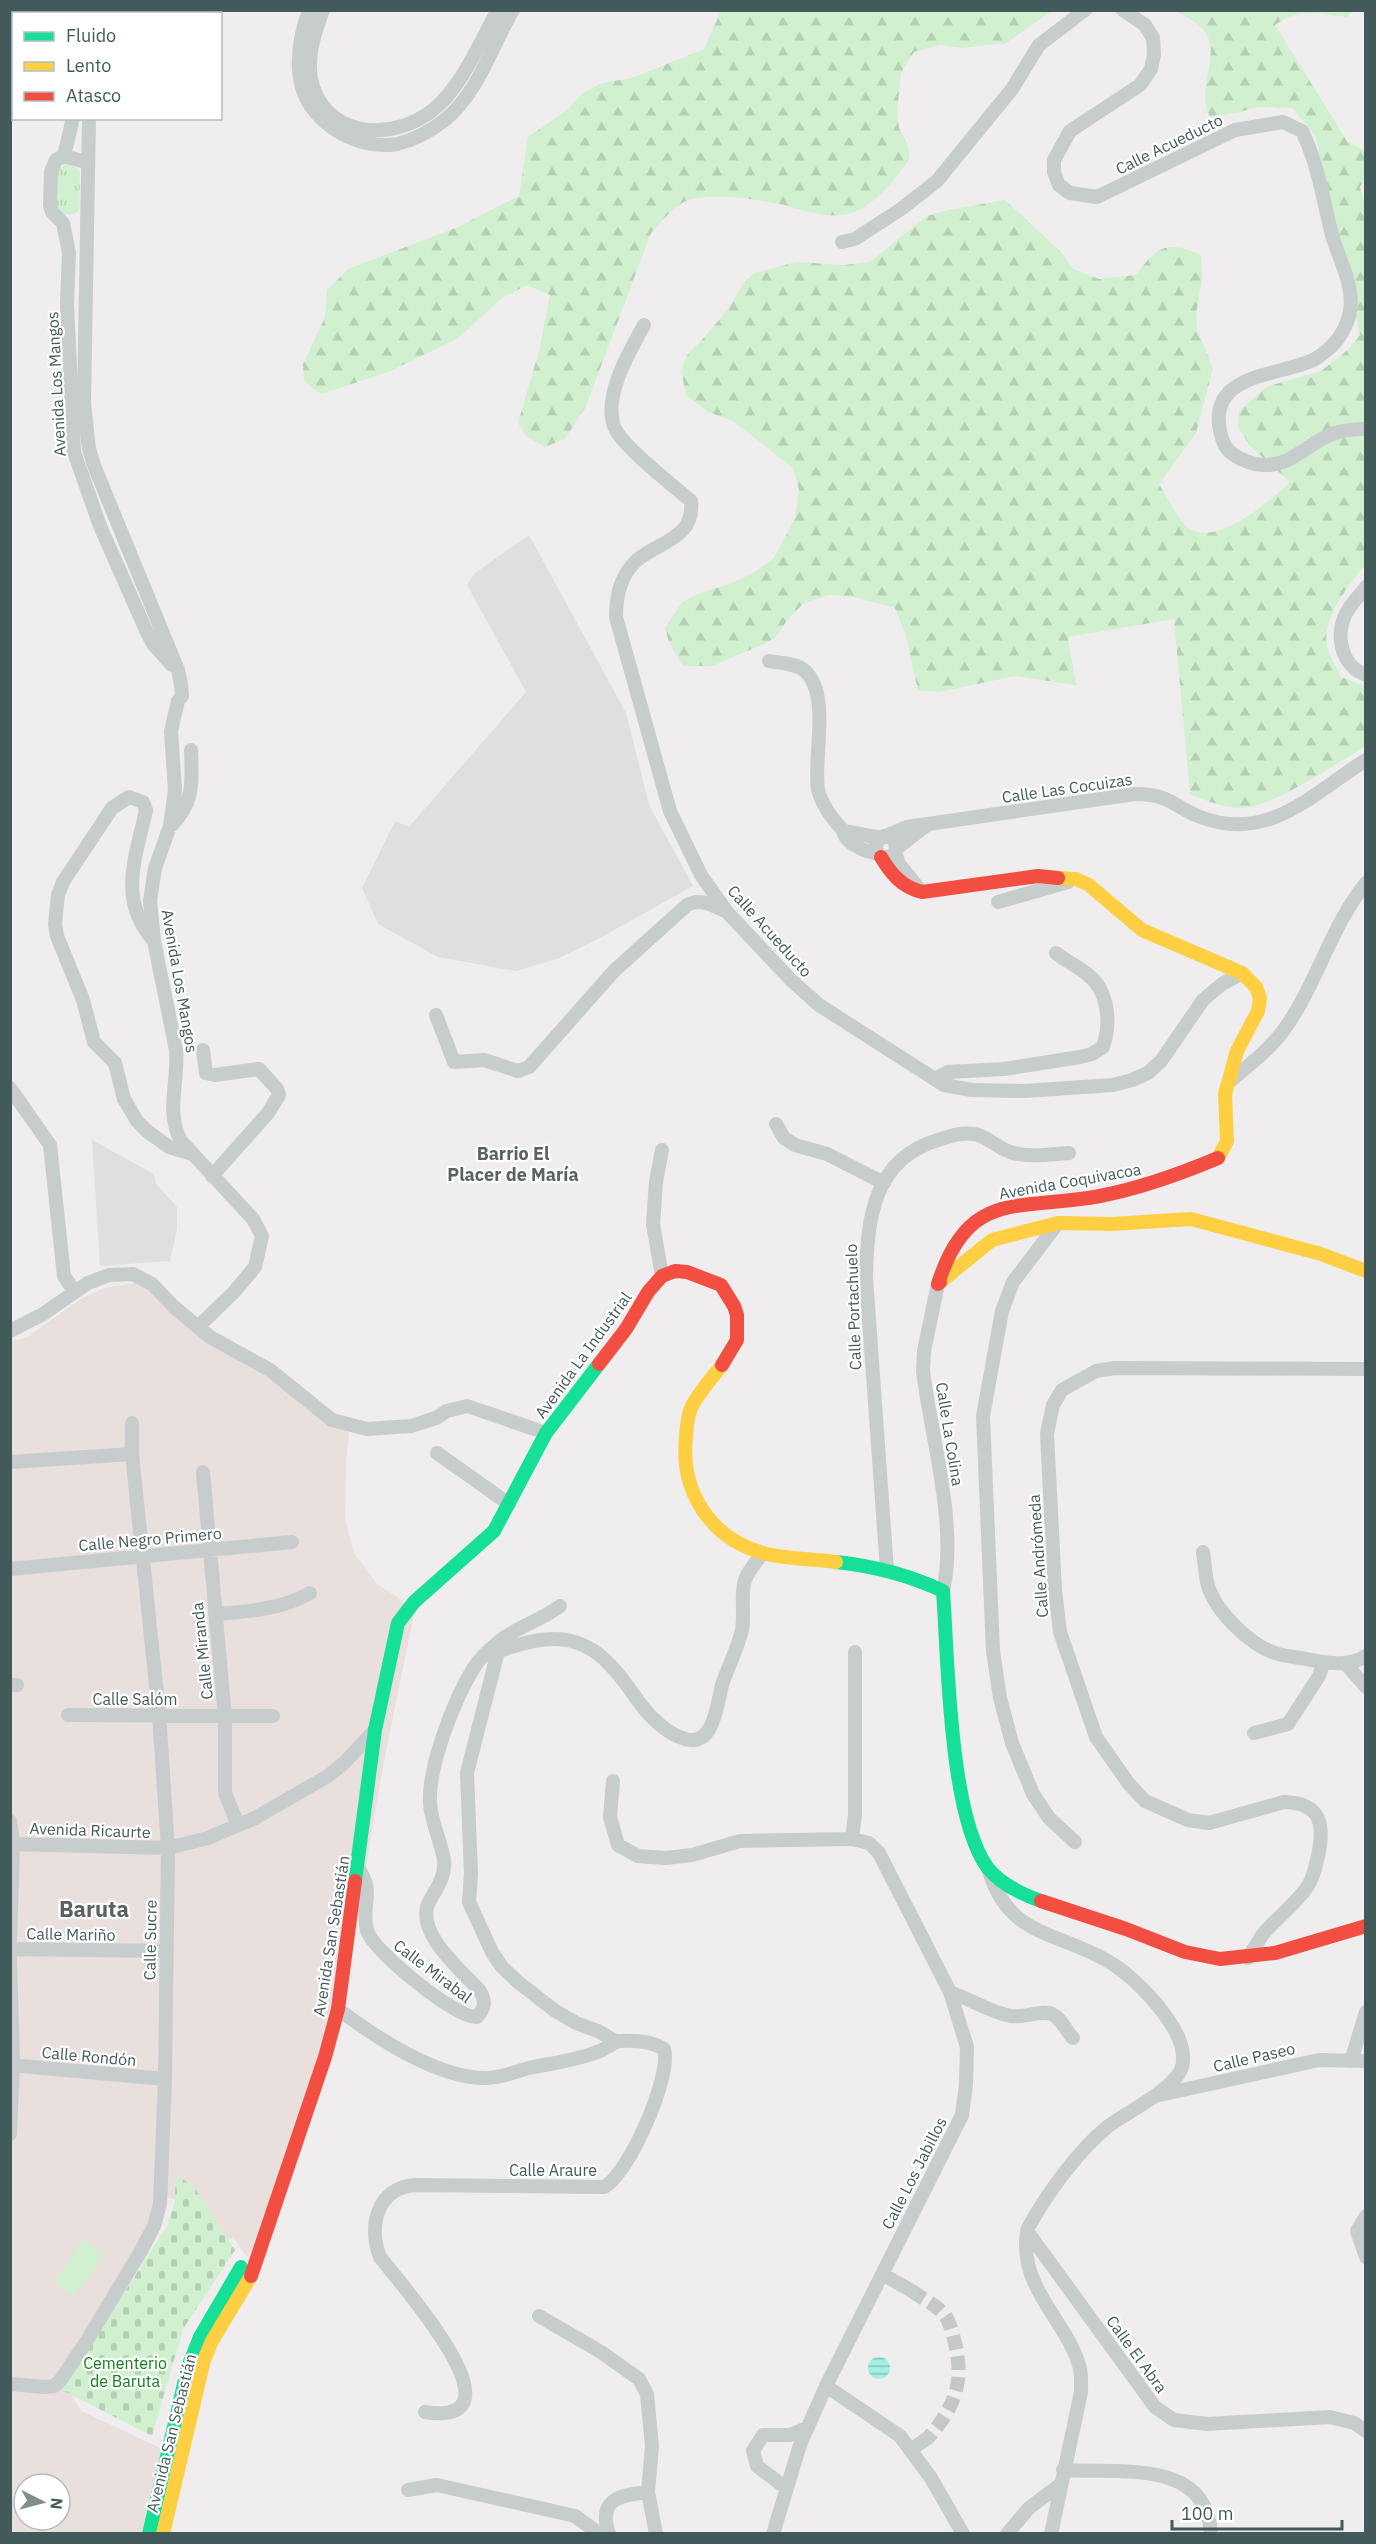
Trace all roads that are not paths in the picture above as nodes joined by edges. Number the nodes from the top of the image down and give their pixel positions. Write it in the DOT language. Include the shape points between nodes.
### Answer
graph roads {
  1 [pos="309,10"];
  2 [pos="323,10"];
  3 [pos="498,10"];
  4 [pos="513,10"];
  5 [pos="1086,10"];
  6 [pos="1123,10"];
  7 [pos="73,120"];
  8 [pos="89,120"];
  9 [pos="64,156"];
  10 [pos="88,157"];
  11 [pos="87,215"];
  12 [pos="59,216"];
  13 [pos="842,242"];
  14 [pos="644,325"];
  15 [pos="1365,429"];
  16 [pos="1365,587"];
  17 [pos="770,661"];
  18 [pos="178,670"];
  19 [pos="1365,675"];
  20 [pos="192,750"];
  21 [pos="1365,760"];
  22 [pos="929,823"];
  23 [pos="170,826"];
  24 [pos="844,831"];
  25 [pos="882,837"];
  26 [pos="887,853"];
  27 [pos="1076,879"];
  28 [pos="1365,883"];
  29 [pos="998,902"];
  30 [pos="727,912"];
  31 [pos="154,941"];
  32 [pos="1056,953"];
  33 [pos="1242,973"];
  34 [pos="436,1015"];
  35 [pos="203,1050"];
  36 [pos="935,1079"];
  37 [pos="1230,1081"];
  38 [pos="10,1088"];
  39 [pos="776,1124"];
  40 [pos="662,1150"];
  41 [pos="1070,1153"];
  42 [pos="192,1154"];
  43 [pos="212,1176"];
  44 [pos="884,1183"];
  45 [pos="1058,1223"];
  46 [pos="1365,1270"];
  47 [pos="662,1276"];
  48 [pos="938,1284"];
  49 [pos="74,1291"];
  50 [pos="198,1328"];
  51 [pos="10,1331"];
  52 [pos="1365,1370"];
  53 [pos="132,1423"];
  54 [pos="546,1433"];
  55 [pos="437,1453"];
  56 [pos="132,1454"];
  57 [pos="10,1462"];
  58 [pos="203,1472"];
  59 [pos="509,1504"];
  60 [pos="292,1542"];
  61 [pos="209,1550"];
  62 [pos="1203,1552"];
  63 [pos="763,1554"];
  64 [pos="144,1555"];
  65 [pos="10,1569"];
  66 [pos="887,1570"];
  67 [pos="943,1591"];
  68 [pos="310,1593"];
  69 [pos="560,1606"];
  70 [pos="215,1614"];
  71 [pos="855,1652"];
  72 [pos="492,1653"];
  73 [pos="1365,1656"];
  74 [pos="1324,1662"];
  75 [pos="1345,1663"];
  76 [pos="1365,1687"];
  77 [pos="159,1714"];
  78 [pos="68,1715"];
  79 [pos="273,1716"];
  80 [pos="225,1718"];
  81 [pos="375,1730"];
  82 [pos="1254,1733"];
  83 [pos="613,1781"];
  84 [pos="10,1821"];
  85 [pos="238,1825"];
  86 [pos="852,1839"];
  87 [pos="1075,1842"];
  88 [pos="12,1844"];
  89 [pos="168,1848"];
  90 [pos="358,1868"];
  91 [pos="989,1869"];
  92 [pos="1365,1926"];
  93 [pos="10,1940"];
  94 [pos="10,1949"];
  95 [pos="167,1951"];
  96 [pos="1248,1958"];
  97 [pos="10,1959"];
  98 [pos="950,1992"];
  99 [pos="338,2009"];
  100 [pos="1365,2012"];
  101 [pos="1073,2038"];
  102 [pos="617,2042"];
  103 [pos="1351,2061"];
  104 [pos="1365,2061"];
  105 [pos="12,2065"];
  106 [pos="165,2079"];
  107 [pos="1150,2097"];
  108 [pos="10,2134"];
  109 [pos="1365,2216"];
  110 [pos="1027,2231"];
  111 [pos="262,2246"];
  112 [pos="1365,2257"];
  113 [pos="882,2274"];
  114 [pos="912,2291"];
  115 [pos="539,2316"];
  116 [pos="10,2384"];
  117 [pos="826,2386"];
  118 [pos="425,2412"];
  119 [pos="807,2428"];
  120 [pos="1365,2431"];
  121 [pos="928,2438"];
  122 [pos="910,2450"];
  123 [pos="1062,2477"];
  124 [pos="786,2488"];
  125 [pos="408,2490"];
  126 [pos="648,2492"];
  127 [pos="149,2534"];
  128 [pos="163,2534"];
  129 [pos="600,2534"];
  130 [pos="609,2534"];
  131 [pos="656,2534"];
  132 [pos="773,2534"];
  133 [pos="963,2534"];
  134 [pos="1007,2534"];
  135 [pos="1051,2534"];
  136 [pos="1211,2534"];
  1 -- 4 [label="street" via="300,44 299,71 303,89 316,113 342,134 367,142 394,144 432,129 453,111 489,60"];
  2 -- 3 [label="street" via="312,48 313,86 318,98 343,122 379,131 402,128 434,110 466,69"];
  5 -- 13 [label="street" via="1040,45 1012,89 937,181 855,239"];
  6 -- 15 [label="street, Calle Acueducto" via="1145,25 1153,38 1151,69 1140,85 1070,131 1054,159 1059,185 1070,193 1097,197 1235,130 1283,122 1302,130 1347,278 1351,311 1343,332 1326,352 1235,387 1218,417 1221,434 1228,449 1241,458 1268,466 1290,460 1330,435"];
  7 -- 9 [label="street, Avenida Los Mangos"];
  8 -- 10 [label="street, Avenida Los Mangos"];
  9 -- 10 [label="street" via="82,161"];
  9 -- 12 [label="street, Avenida Los Mangos" via="56,160 51,172 50,205"];
  10 -- 11 [label="street, Avenida Los Mangos"];
  11 -- 12 [label="street" via="77,221"];
  11 -- 18 [label="street, Avenida Los Mangos" via="84,403 89,449"];
  12 -- 18 [label="street, Avenida Los Mangos" via="66,230 69,253 67,304 74,452 100,526 145,628 153,644"];
  14 -- 30 [label="street, Calle Acueducto" via="623,363 614,392 614,428 648,466 692,501 693,514 687,526 635,562 621,584 616,617 670,811 701,875"];
  16 -- 19 [label="street" via="1347,611 1341,635 1350,666"];
  17 -- 24 [label="street, Avenida Coquivacoa" via="796,666 811,680 820,733 819,790 827,811"];
  18 -- 23 [label="street, Avenida Los Mangos" via="182,696 171,731 175,790"];
  20 -- 23 [label="street" via="190,796 186,808"];
  21 -- 22 [label="street, Calle Las Cocuizas" via="1285,814 1254,823 1201,818 1153,794 1116,795"];
  22 -- 25 [label="street, Calle Las Cocuizas"];
  22 -- 26 [label="street"];
  23 -- 31 [label="street, Avenida Los Mangos" via="152,885"];
  24 -- 25 [label="street"];
  24 -- 26 [label="street, Avenida Coquivacoa" via="853,844"];
  25 -- 26 [label="street" via="875,847"];
  25 -- 26 [label="street, Avenida Coquivacoa" via="892,838"];
  26 -- 27 [label="street, Avenida Coquivacoa" via="891,875 913,891 1038,876"];
  27 -- 29 [label="street"];
  27 -- 33 [label="street, Avenida Coquivacoa" via="1089,885 1142,930"];
  28 -- 37 [label="street" via="1283,1031"];
  30 -- 34 [label="street" via="704,902 687,905 614,971 529,1067 518,1071 484,1060 454,1062"];
  30 -- 36 [label="street, Calle Acueducto" via="819,1005"];
  31 -- 42 [label="street, Avenida Los Mangos" via="178,1065 172,1114 175,1129"];
  31 -- 42 [label="street" via="144,930 132,900 131,881 146,810 143,802 129,797 112,808 63,882 58,895 57,936 83,1000 94,1042 115,1063 129,1109 156,1138"];
  32 -- 36 [label="street" via="1088,974 1098,986 1109,1028 1103,1047 1080,1057 1004,1069 948,1072"];
  33 -- 36 [label="street, Calle Acueducto" via="1203,1000 1161,1061 1148,1073 1124,1083 999,1091 956,1088"];
  33 -- 37 [label="street, Avenida Coquivacoa" via="1255,985 1260,1006 1239,1046"];
  35 -- 43 [label="street" via="206,1073 259,1069 279,1095"];
  37 -- 48 [label="street, Avenida Coquivacoa" via="1224,1097 1227,1148 1220,1157 1148,1185 992,1211 959,1236 948,1253"];
  38 -- 49 [label="street" via="50,1145 64,1276"];
  39 -- 44 [label="street" via="784,1138 795,1145 827,1154"];
  40 -- 47 [label="street" via="653,1224"];
  41 -- 44 [label="street, Calle Portachuelo" via="1009,1152 983,1136 962,1133 930,1142 906,1155"];
  42 -- 43 [label="street, Avenida Los Mangos"];
  43 -- 50 [label="street, Avenida Los Mangos" via="259,1227 261,1245 255,1267"];
  44 -- 66 [label="street, Calle Portachuelo" via="871,1210 866,1278"];
  45 -- 46 [label="street" via="1191,1219"];
  45 -- 48 [label="street" via="992,1240"];
  45 -- 87 [label="street" via="1014,1282 1002,1311 983,1416 993,1651 1000,1698 1012,1743 1033,1794 1049,1818"];
  47 -- 54 [label="street, Avenida La Industrial"];
  47 -- 63 [label="street" via="675,1271 712,1280 734,1306 737,1340 691,1407 684,1453 699,1508 707,1519 735,1541"];
  48 -- 67 [label="street, Calle La Colina" via="923,1371 945,1512"];
  49 -- 50 [label="street" via="109,1275 133,1274 152,1284"];
  49 -- 51 [label="street" via="43,1314"];
  50 -- 54 [label="street" via="270,1370 332,1420 354,1427 411,1426 466,1406"];
  52 -- 96 [label="street, Calle Andrómeda" via="1096,1371 1062,1390 1053,1405 1047,1434 1060,1632 1095,1737 1145,1801 1188,1820 1209,1822 1296,1802 1312,1809 1320,1821 1322,1838 1314,1875"];
  53 -- 56 [label="street, Calle Sucre"];
  54 -- 59 [label="street, Avenida La Industrial"];
  55 -- 59 [label="street"];
  56 -- 57 [label="street"];
  56 -- 64 [label="street, Calle Sucre"];
  58 -- 61 [label="street, Calle Miranda"];
  59 -- 81 [label="street, Avenida La Industrial" via="494,1531 405,1612 394,1635"];
  60 -- 61 [label="street, Calle Negro Primero"];
  61 -- 64 [label="street, Calle Negro Primero"];
  61 -- 70 [label="street, Calle Miranda"];
  62 -- 74 [label="street" via="1209,1589 1245,1636 1274,1653"];
  63 -- 66 [label="street"];
  63 -- 72 [label="street" via="745,1581 741,1631 720,1688 716,1714 710,1728 694,1740 685,1739 651,1717 613,1667 590,1646 555,1637"];
  64 -- 65 [label="street, Calle Negro Primero"];
  64 -- 77 [label="street, Calle Sucre"];
  66 -- 67 [label="street"];
  67 -- 91 [label="street" via="962,1791 973,1837"];
  68 -- 70 [label="street" via="298,1600"];
  69 -- 72 [label="street, Calle Mirabal" via="500,1641"];
  70 -- 80 [label="street, Calle Miranda"];
  71 -- 86 [label="street"];
  72 -- 90 [label="street, Calle Mirabal" via="474,1668 457,1699 443,1737 430,1804 444,1871 426,1918 434,1940 485,2000 484,2010 477,2017 448,2006 374,1944 367,1930 367,1881"];
  72 -- 102 [label="street" via="467,1773 469,1902 492,1952 518,1983 569,2019"];
  73 -- 75 [label="street" via="1357,1662"];
  74 -- 75 [label="street"];
  74 -- 82 [label="street" via="1288,1724"];
  75 -- 76 [label="street"];
  77 -- 78 [label="street, Calle Salóm"];
  77 -- 80 [label="street, Calle Salóm"];
  77 -- 89 [label="street, Calle Sucre"];
  79 -- 80 [label="street, Calle Salóm"];
  80 -- 85 [label="street, Calle Miranda" via="225,1793"];
  81 -- 85 [label="street" via="328,1776"];
  81 -- 90 [label="street, Avenida San Sebastián"];
  83 -- 86 [label="street" via="610,1817 618,1845 638,1857 692,1855 740,1841"];
  84 -- 88 [label="street"];
  85 -- 89 [label="street"];
  86 -- 98 [label="street, Calle Los Jabillos" via="869,1843 879,1853"];
  88 -- 89 [label="street, Avenida Ricaurte"];
  88 -- 93 [label="street"];
  89 -- 95 [label="street, Calle Sucre"];
  90 -- 99 [label="street, Avenida San Sebastián"];
  91 -- 96 [label="street" via="1028,1896 1080,1916 1122,1927 1198,1956"];
  91 -- 107 [label="street" via="1004,1905 1047,1936 1121,1969 1142,1987 1174,2030 1184,2061 1170,2083"];
  92 -- 96 [label="street"];
  94 -- 95 [label="street, Calle Mariño"];
  95 -- 106 [label="street, Calle Sucre"];
  97 -- 105 [label="street"];
  98 -- 101 [label="street" via="1012,2016 1050,2013 1058,2017"];
  98 -- 113 [label="street, Calle Los Jabillos" via="967,2047 962,2115"];
  99 -- 102 [label="street, Calle Araure" via="402,2053 482,2078 498,2078 591,2054"];
  99 -- 111 [label="street, Avenida San Sebastián"];
  100 -- 103 [label="street"];
  102 -- 118 [label="street, Calle Araure" via="656,2044 664,2049 667,2058 638,2143 611,2184 594,2188 404,2186 388,2197 376,2215 380,2257 445,2343 466,2382 466,2398 460,2408 439,2415"];
  103 -- 104 [label="street, Calle Paseo"];
  103 -- 107 [label="street, Calle Paseo" via="1319,2060"];
  105 -- 106 [label="street, Calle Rondón"];
  105 -- 108 [label="street"];
  106 -- 116 [label="street, Calle Sucre" via="160,2204 154,2226 60,2381 45,2387"];
  107 -- 110 [label="street" via="1106,2128 1077,2155"];
  109 -- 112 [label="street" via="1357,2231"];
  110 -- 120 [label="street, Calle El Abra" via="1131,2376 1164,2415 1207,2424 1330,2417 1354,2423"];
  110 -- 123 [label="street" via="1026,2254 1031,2274 1080,2367 1081,2392"];
  111 -- 127 [label="street, Avenida San Sebastián" via="242,2266 200,2337 188,2367"];
  111 -- 128 [label="street, Avenida San Sebastián" via="252,2273 204,2360"];
  113 -- 114 [label="street"];
  113 -- 117 [label="street, Calle Los Jabillos"];
  115 -- 126 [label="street" via="639,2379 647,2394 652,2446"];
  117 -- 119 [label="street, Calle Los Jabillos"];
  117 -- 122 [label="street" via="900,2436"];
  119 -- 124 [label="street, Calle Los Jabillos"];
  119 -- 124 [label="street" via="790,2435 763,2435 753,2451 757,2466"];
  121 -- 122 [label="street"];
  122 -- 133 [label="street"];
  123 -- 134 [label="street"];
  123 -- 135 [label="street"];
  123 -- 136 [label="street" via="1170,2477 1188,2486 1201,2501"];
  124 -- 132 [label="street, Calle Los Jabillos"];
  125 -- 129 [label="street" via="437,2485 575,2516"];
  126 -- 130 [label="street" via="621,2495 614,2500 604,2521"];
  126 -- 131 [label="street"];
}
